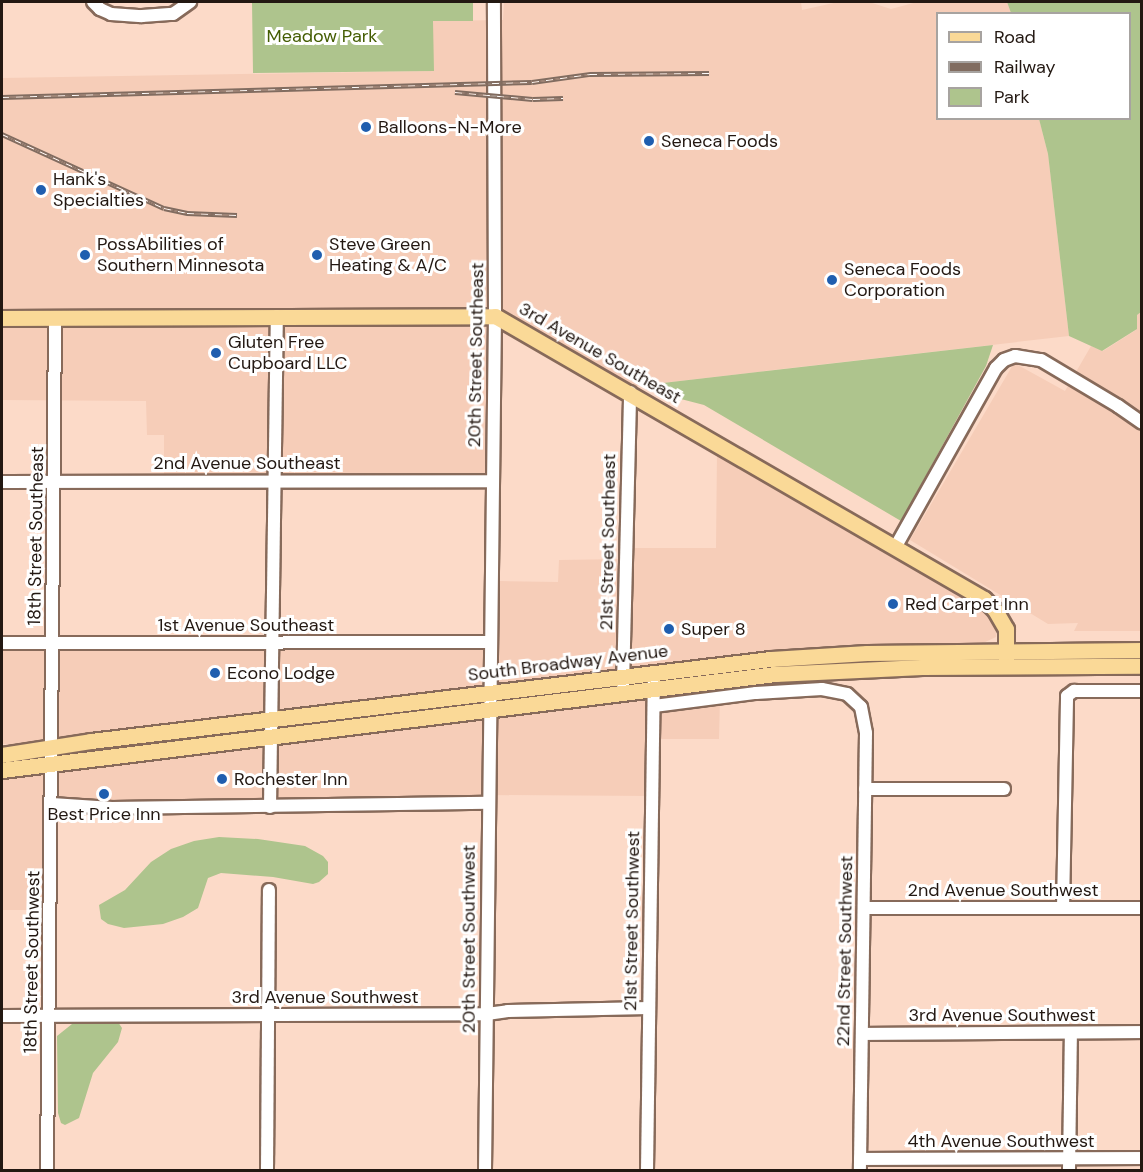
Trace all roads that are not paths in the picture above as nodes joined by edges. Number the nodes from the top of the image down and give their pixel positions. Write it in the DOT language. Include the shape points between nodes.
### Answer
graph roads {
  1 [pos="93,2"];
  2 [pos="190,2"];
  3 [pos="494,2"];
  4 [pos="277,316"];
  5 [pos="495,316"];
  6 [pos="2,318"];
  7 [pos="55,318"];
  8 [pos="630,392"];
  9 [pos="1142,423"];
  10 [pos="275,481"];
  11 [pos="492,481"];
  12 [pos="2,482"];
  13 [pos="55,482"];
  14 [pos="896,546"];
  15 [pos="490,642"];
  16 [pos="2,643"];
  17 [pos="53,643"];
  18 [pos="273,643"];
  19 [pos="1142,650"];
  20 [pos="1006,658"];
  21 [pos="1142,666"];
  22 [pos="654,673"];
  23 [pos="624,676"];
  24 [pos="654,689"];
  25 [pos="1142,691"];
  26 [pos="490,692"];
  27 [pos="623,693"];
  28 [pos="654,706"];
  29 [pos="490,708"];
  30 [pos="272,727"];
  31 [pos="52,754"];
  32 [pos="2,755"];
  33 [pos="2,770"];
  34 [pos="865,789"];
  35 [pos="1004,789"];
  36 [pos="488,803"];
  37 [pos="52,804"];
  38 [pos="270,807"];
  39 [pos="269,890"];
  40 [pos="864,908"];
  41 [pos="1063,908"];
  42 [pos="1142,908"];
  43 [pos="649,1008"];
  44 [pos="487,1014"];
  45 [pos="2,1016"];
  46 [pos="48,1016"];
  47 [pos="269,1016"];
  48 [pos="1142,1032"];
  49 [pos="1071,1033"];
  50 [pos="862,1034"];
  51 [pos="1142,1158"];
  52 [pos="860,1164"];
  53 [pos="1069,1165"];
  54 [pos="47,1170"];
  55 [pos="267,1170"];
  56 [pos="485,1170"];
  57 [pos="647,1170"];
  1 -- 2 [label="street" via="111,14 142,16 173,14"];
  3 -- 5 [label="street, 20th Street Southeast"];
  4 -- 5 [label="main road, 3rd Avenue Southeast"];
  4 -- 7 [label="main road, 3rd Avenue Southeast"];
  4 -- 10 [label="street"];
  5 -- 8 [label="main road, 3rd Avenue Southeast"];
  5 -- 11 [label="street, 20th Street Southeast"];
  6 -- 7 [label="main road, 3rd Avenue Southeast"];
  7 -- 13 [label="street, 18th Street Southeast"];
  8 -- 14 [label="main road, 3rd Avenue Southeast"];
  8 -- 23 [label="street, 21st Street Southeast"];
  9 -- 14 [label="street" via="1041,360 1015,356 1004,360"];
  10 -- 11 [label="street, 2nd Avenue Southeast"];
  10 -- 13 [label="street, 2nd Avenue Southeast"];
  10 -- 18 [label="street"];
  11 -- 15 [label="street, 20th Street Southeast"];
  12 -- 13 [label="street, 2nd Avenue Southeast"];
  13 -- 17 [label="street, 18th Street Southeast"];
  14 -- 20 [label="main road, 3rd Avenue Southeast" via="990,604 1006,629"];
  15 -- 18 [label="street, 1st Avenue Southeast"];
  15 -- 26 [label="street, 20th Street Southeast"];
  16 -- 17 [label="street, 1st Avenue Southeast"];
  17 -- 18 [label="street, 1st Avenue Southeast"];
  17 -- 31 [label="street, 18th Street Southeast"];
  18 -- 30 [label="street"];
  19 -- 20 [label="main road, South Broadway Avenue"];
  20 -- 21 [label="main road, South Broadway Avenue"];
  20 -- 22 [label="main road, South Broadway Avenue" via="813,656"];
  20 -- 24 [label="main road, South Broadway Avenue" via="818,671"];
  22 -- 23 [label="main road, South Broadway Avenue"];
  22 -- 24 [label="street, 21st Street Southwest"];
  23 -- 26 [label="main road, South Broadway Avenue"];
  23 -- 27 [label="street, 21st Street Southeast"];
  24 -- 27 [label="main road, South Broadway Avenue"];
  24 -- 28 [label="street, 21st Street Southwest"];
  25 -- 41 [label="street" via="1074,692 1067,696"];
  26 -- 29 [label="street, 20th Street Southeast"];
  26 -- 30 [label="main road, South Broadway Avenue"];
  27 -- 29 [label="main road, South Broadway Avenue"];
  28 -- 34 [label="street, 22nd Street Southwest" via="756,693 833,690 847,694 857,701 865,716"];
  28 -- 43 [label="street, 21st Street Southwest"];
  29 -- 30 [label="main road, South Broadway Avenue"];
  29 -- 36 [label="street, 20th Street Southwest"];
  30 -- 31 [label="main road, South Broadway Avenue"];
  30 -- 38 [label="street"];
  31 -- 32 [label="main road, South Broadway Avenue"];
  31 -- 33 [label="main road, South Broadway Avenue"];
  31 -- 37 [label="street, 18th Street Southwest"];
  34 -- 35 [label="street"];
  34 -- 40 [label="street, 22nd Street Southwest"];
  36 -- 38 [label="street"];
  36 -- 44 [label="street, 20th Street Southwest"];
  37 -- 38 [label="street" via="110,808"];
  37 -- 46 [label="street, 18th Street Southwest"];
  39 -- 47 [label="street"];
  40 -- 41 [label="street, 2nd Avenue Southwest"];
  40 -- 50 [label="street, 22nd Street Southwest"];
  41 -- 42 [label="street, 2nd Avenue Southwest"];
  43 -- 44 [label="street, 3rd Avenue Southwest"];
  43 -- 57 [label="street, 21st Street Southwest"];
  44 -- 47 [label="street, 3rd Avenue Southwest"];
  44 -- 56 [label="street, 20th Street Southwest"];
  45 -- 46 [label="street, 3rd Avenue Southwest"];
  46 -- 47 [label="street, 3rd Avenue Southwest"];
  46 -- 54 [label="street, 18th Street Southwest"];
  47 -- 55 [label="street"];
  48 -- 49 [label="street, 3rd Avenue Southwest"];
  49 -- 50 [label="street, 3rd Avenue Southwest"];
  49 -- 53 [label="street"];
  50 -- 52 [label="street, 22nd Street Southwest"];
  51 -- 53 [label="street, 4th Avenue Southwest"];
  52 -- 53 [label="street, 4th Avenue Southwest"];
}
